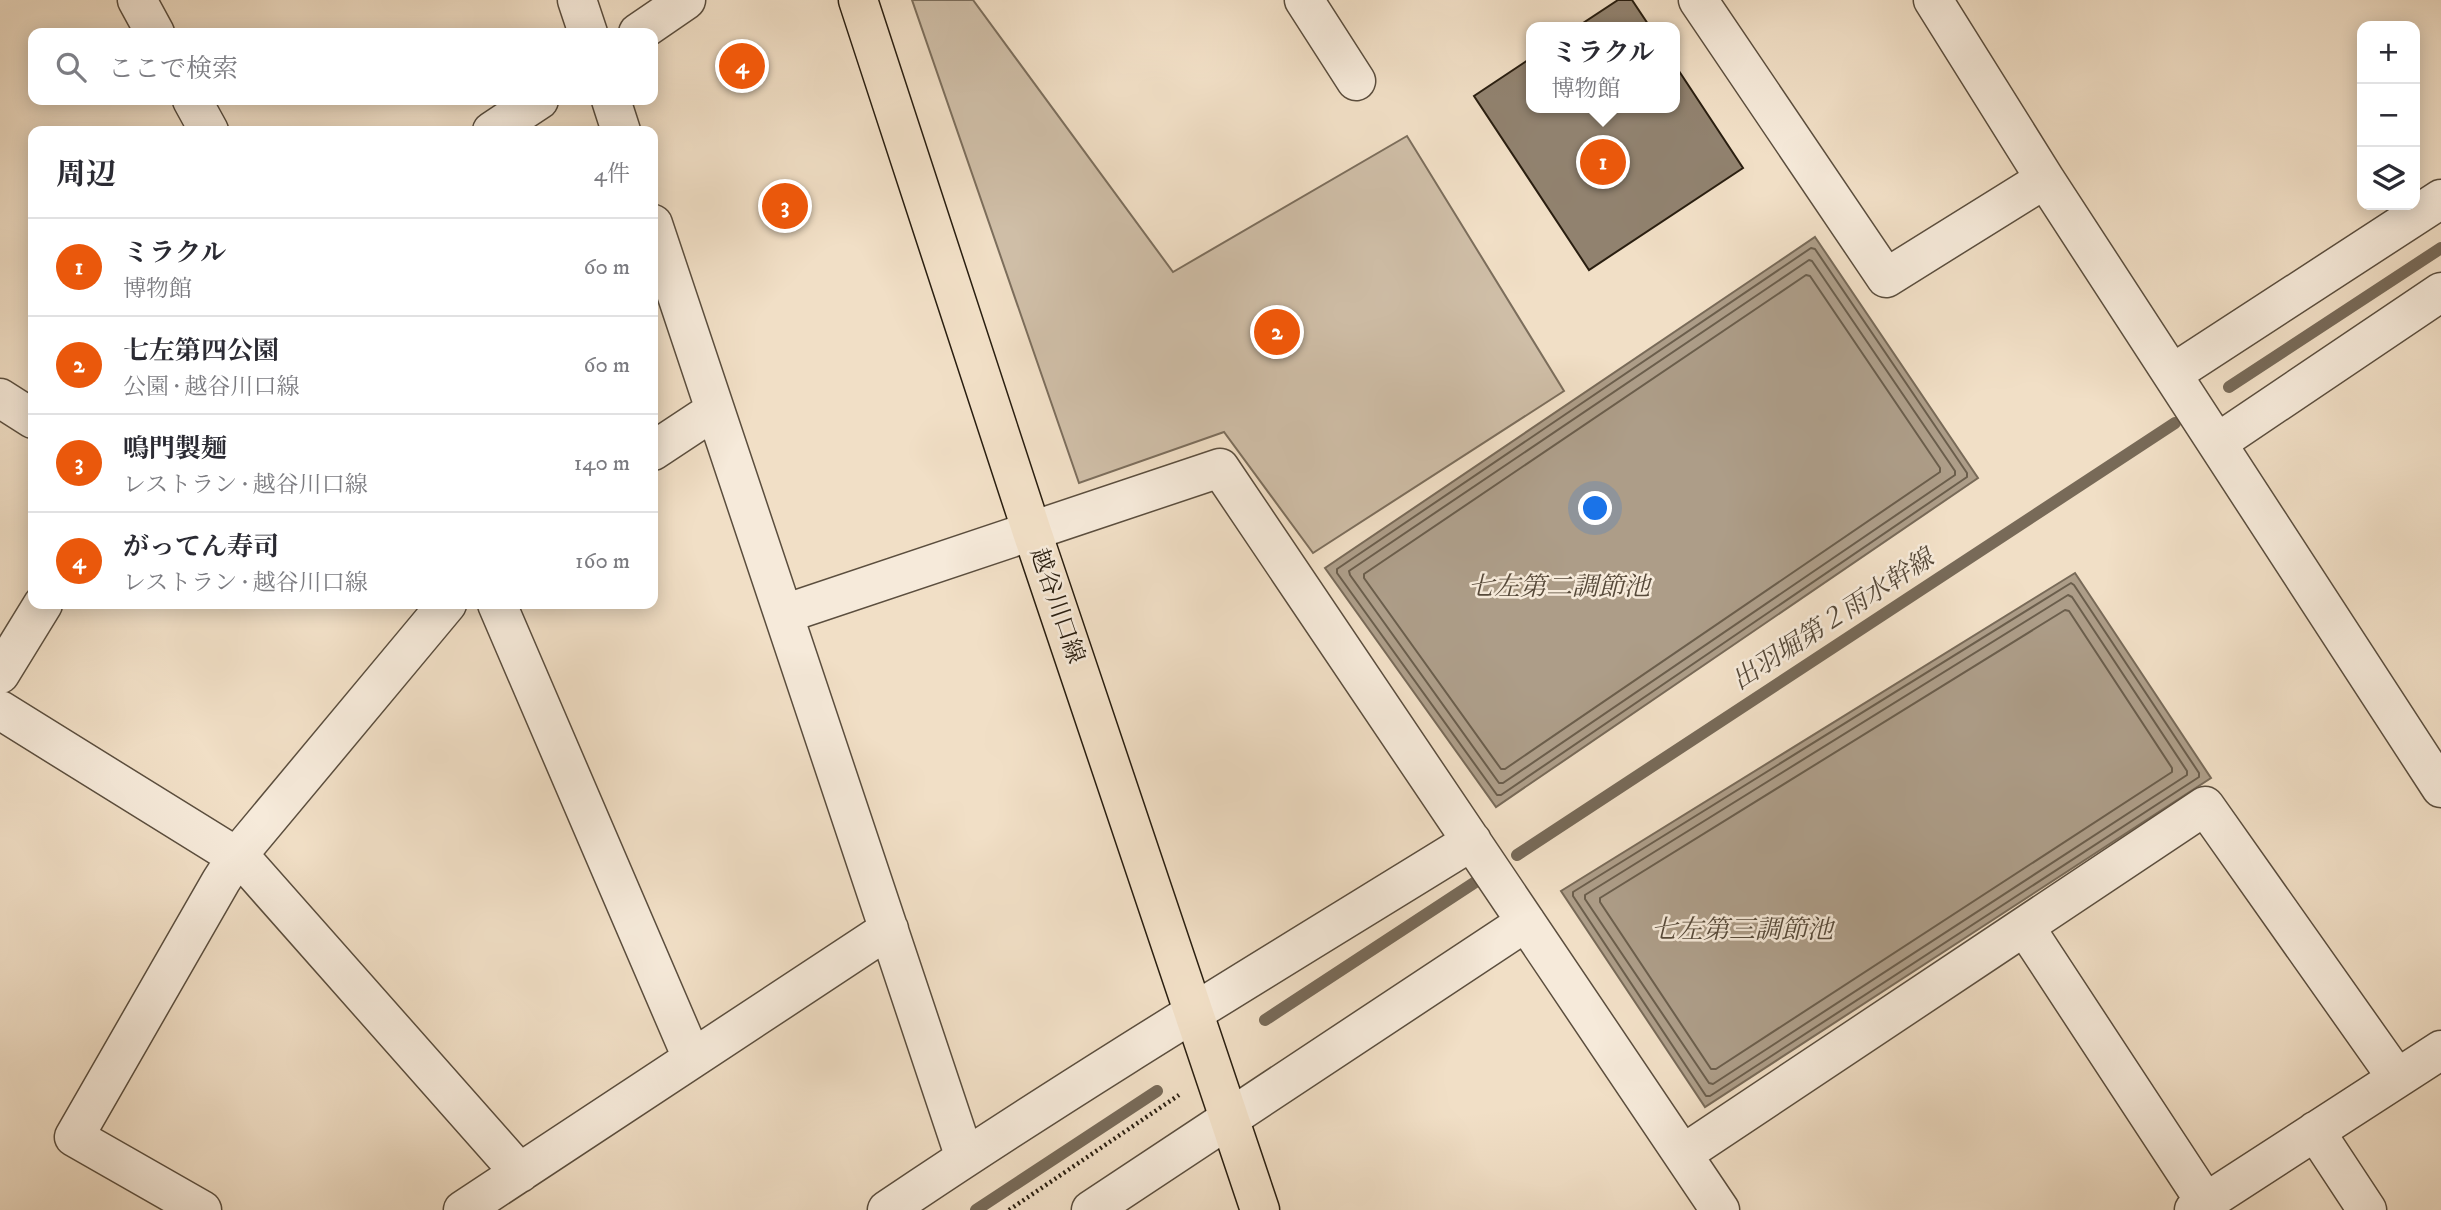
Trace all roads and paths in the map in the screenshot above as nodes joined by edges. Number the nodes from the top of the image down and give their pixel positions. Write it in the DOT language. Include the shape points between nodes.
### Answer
graph roads {
  1 [pos="137,0"];
  2 [pos="577,0"];
  3 [pos="686,0"];
  4 [pos="858,0"];
  5 [pos="1304,0"];
  6 [pos="1698,0"];
  7 [pos="1933,0"];
  8 [pos="152,28"];
  9 [pos="586,28"];
  10 [pos="645,28"];
  11 [pos="1356,81"];
  12 [pos="195,105"];
  13 [pos="531,105"];
  14 [pos="613,105"];
  15 [pos="206,126"];
  16 [pos="500,126"];
  17 [pos="619,126"];
  18 [pos="2045,178"];
  19 [pos="2441,199"];
  20 [pos="658,239"];
  21 [pos="2441,292"];
  22 [pos="2172,374"];
  23 [pos="0,398"];
  24 [pos="715,410"];
  25 [pos="28,416"];
  26 [pos="2217,443"];
  27 [pos="658,448"];
  28 [pos="1032,532"];
  29 [pos="40,609"];
  30 [pos="443,609"];
  31 [pos="499,609"];
  32 [pos="784,614"];
  33 [pos="0,674"];
  34 [pos="0,710"];
  35 [pos="2441,788"];
  36 [pos="1472,841"];
  37 [pos="237,856"];
  38 [pos="1527,922"];
  39 [pos="2025,927"];
  40 [pos="889,929"];
  41 [pos="1194,1013"];
  42 [pos="2441,1050"];
  43 [pos="692,1058"];
  44 [pos="1213,1072"];
  45 [pos="2397,1078"];
  46 [pos="1230,1120"];
  47 [pos="2315,1131"];
  48 [pos="1683,1154"];
  49 [pos="965,1158"];
  50 [pos="520,1172"];
  51 [pos="2200,1206"];
  52 [pos="202,1210"];
  53 [pos="463,1210"];
  54 [pos="887,1210"];
  55 [pos="1009,1210"];
  56 [pos="1091,1210"];
  57 [pos="1260,1210"];
  58 [pos="1720,1210"];
  59 [pos="2367,1210"];
  1 -- 8 [label="street"];
  2 -- 9 [label="street"];
  3 -- 10 [label="street"];
  4 -- 28 [label="main road, 越谷川口線"];
  5 -- 11 [label="street"];
  6 -- 18 [label="street" via="1886,278"];
  7 -- 18 [label="street"];
  12 -- 15 [label="street"];
  13 -- 16 [label="street"];
  14 -- 17 [label="street"];
  18 -- 22 [label="street"];
  19 -- 22 [label="street"];
  20 -- 24 [label="street"];
  21 -- 26 [label="street"];
  22 -- 26 [label="street"];
  23 -- 25 [label="street"];
  24 -- 27 [label="street"];
  24 -- 32 [label="street"];
  26 -- 35 [label="street"];
  28 -- 32 [label="street"];
  28 -- 36 [label="street" via="1220,468"];
  28 -- 41 [label="main road, 越谷川口線"];
  29 -- 33 [label="street"];
  30 -- 37 [label="street"];
  31 -- 43 [label="street"];
  32 -- 40 [label="street"];
  34 -- 37 [label="street"];
  36 -- 38 [label="street"];
  36 -- 41 [label="street"];
  37 -- 50 [label="street"];
  37 -- 52 [label="street" via="74,1137"];
  38 -- 46 [label="street"];
  38 -- 48 [label="street"];
  39 -- 45 [label="street" via="2205,806"];
  39 -- 48 [label="street"];
  39 -- 51 [label="street"];
  40 -- 43 [label="street"];
  40 -- 49 [label="street"];
  41 -- 44 [label="main road, 越谷川口線"];
  41 -- 49 [label="street"];
  42 -- 45 [label="street"];
  43 -- 50 [label="street"];
  44 -- 46 [label="main road, 越谷川口線"];
  44 -- 55 [label="path"];
  45 -- 47 [label="street"];
  46 -- 56 [label="street"];
  46 -- 57 [label="main road, 越谷川口線"];
  47 -- 51 [label="street"];
  47 -- 59 [label="street"];
  48 -- 58 [label="street"];
  49 -- 54 [label="street"];
  50 -- 53 [label="street"];
}
